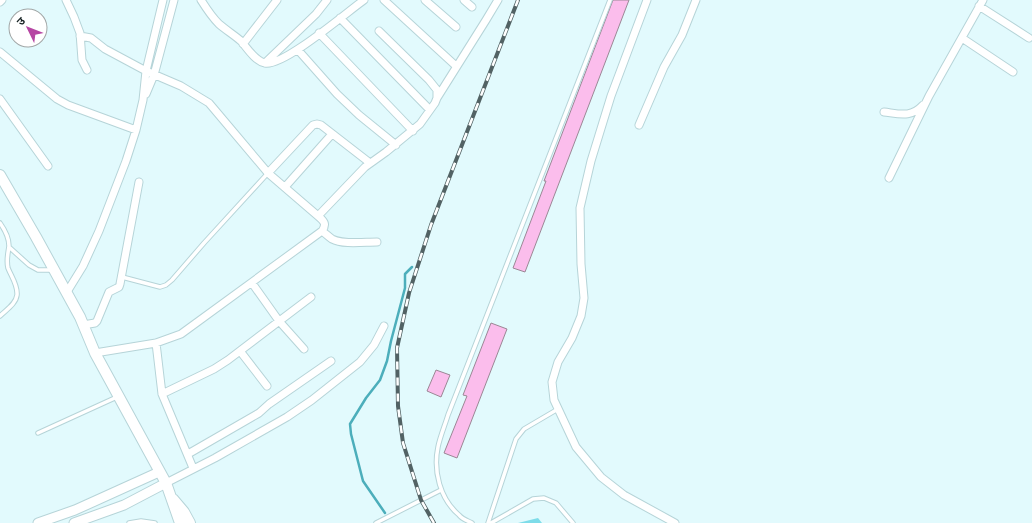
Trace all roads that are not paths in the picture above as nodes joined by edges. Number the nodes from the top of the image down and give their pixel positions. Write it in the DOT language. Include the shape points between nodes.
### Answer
graph roads {
  1 [pos="2,0"];
  2 [pos="66,0"];
  3 [pos="163,0"];
  4 [pos="174,0"];
  5 [pos="201,0"];
  6 [pos="277,0"];
  7 [pos="327,0"];
  8 [pos="364,0"];
  9 [pos="384,0"];
  10 [pos="425,0"];
  11 [pos="464,0"];
  12 [pos="498,0"];
  13 [pos="610,0"];
  14 [pos="647,0"];
  15 [pos="696,0"];
  16 [pos="0,2"];
  17 [pos="981,3"];
  18 [pos="472,7"];
  19 [pos="340,18"];
  20 [pos="456,27"];
  21 [pos="379,31"];
  22 [pos="319,33"];
  23 [pos="80,36"];
  24 [pos="962,38"];
  25 [pos="1029,38"];
  26 [pos="243,44"];
  27 [pos="298,50"];
  28 [pos="0,52"];
  29 [pos="265,63"];
  30 [pos="456,66"];
  31 [pos="87,70"];
  32 [pos="146,71"];
  33 [pos="1013,72"];
  34 [pos="154,75"];
  35 [pos="930,96"];
  36 [pos="437,98"];
  37 [pos="0,99"];
  38 [pos="143,100"];
  39 [pos="430,110"];
  40 [pos="884,112"];
  41 [pos="639,125"];
  42 [pos="136,130"];
  43 [pos="413,131"];
  44 [pos="332,134"];
  45 [pos="396,145"];
  46 [pos="370,163"];
  47 [pos="48,166"];
  48 [pos="268,173"];
  49 [pos="0,175"];
  50 [pos="889,178"];
  51 [pos="139,182"];
  52 [pos="285,187"];
  53 [pos="318,216"];
  54 [pos="0,223"];
  55 [pos="322,231"];
  56 [pos="377,242"];
  57 [pos="9,248"];
  58 [pos="55,270"];
  59 [pos="122,277"];
  60 [pos="252,283"];
  61 [pos="67,292"];
  62 [pos="311,297"];
  63 [pos="0,316"];
  64 [pos="280,321"];
  65 [pos="83,325"];
  66 [pos="384,326"];
  67 [pos="156,343"];
  68 [pos="304,349"];
  69 [pos="240,351"];
  70 [pos="95,354"];
  71 [pos="331,360"];
  72 [pos="267,386"];
  73 [pos="162,394"];
  74 [pos="118,396"];
  75 [pos="558,408"];
  76 [pos="38,433"];
  77 [pos="188,454"];
  78 [pos="193,468"];
  79 [pos="159,472"];
  80 [pos="166,483"];
  81 [pos="441,490"];
  82 [pos="171,496"];
  83 [pos="38,523"];
  84 [pos="74,523"];
  85 [pos="129,523"];
  86 [pos="155,523"];
  87 [pos="180,523"];
  88 [pos="190,523"];
  89 [pos="376,523"];
  90 [pos="472,523"];
  91 [pos="488,523"];
  92 [pos="491,523"];
  93 [pos="573,523"];
  94 [pos="675,523"];
  1 -- 16 [label="street"];
  2 -- 23 [label="street"];
  3 -- 32 [label="street"];
  4 -- 34 [label="street"];
  5 -- 26 [label="street" via="218,23"];
  6 -- 26 [label="street"];
  7 -- 29 [label="street"];
  8 -- 19 [label="street"];
  9 -- 30 [label="street"];
  10 -- 20 [label="street"];
  11 -- 18 [label="street"];
  12 -- 30 [label="street"];
  13 -- 81 [label="lane" via="448,415 438,448 437,468"];
  14 -- 75 [label="street" via="611,96 580,208 584,298 581,316 558,362 552,382 554,400"];
  15 -- 41 [label="street"];
  17 -- 24 [label="street"];
  17 -- 25 [label="street"];
  19 -- 22 [label="street"];
  19 -- 39 [label="street"];
  21 -- 36 [label="street" via="429,80 436,90"];
  22 -- 27 [label="street"];
  22 -- 43 [label="street"];
  23 -- 31 [label="street" via="82,60"];
  23 -- 32 [label="street" via="91,38 105,49"];
  24 -- 33 [label="street"];
  24 -- 35 [label="street"];
  26 -- 29 [label="street" via="259,61"];
  27 -- 29 [label="street" via="280,60"];
  27 -- 45 [label="street" via="337,94"];
  28 -- 42 [label="street" via="68,105"];
  30 -- 36 [label="street"];
  32 -- 34 [label="street"];
  32 -- 38 [label="street"];
  34 -- 38 [label="street"];
  34 -- 48 [label="street" via="181,86 209,103"];
  35 -- 40 [label="street" via="918,111 905,115"];
  35 -- 50 [label="street"];
  36 -- 39 [label="street"];
  37 -- 47 [label="street"];
  38 -- 42 [label="street"];
  39 -- 43 [label="street"];
  42 -- 61 [label="street" via="99,231 83,266"];
  43 -- 45 [label="street"];
  44 -- 46 [label="street"];
  44 -- 48 [label="street" via="321,125 313,125"];
  44 -- 52 [label="street"];
  45 -- 46 [label="street"];
  46 -- 53 [label="street"];
  48 -- 52 [label="street"];
  48 -- 59 [label="lane" via="166,285 160,287"];
  49 -- 58 [label="main road"];
  51 -- 59 [label="street"];
  52 -- 53 [label="street"];
  53 -- 55 [label="street" via="325,222"];
  54 -- 57 [label="lane" via="8,239"];
  55 -- 56 [label="street" via="333,240 353,243"];
  55 -- 60 [label="street"];
  57 -- 58 [label="lane" via="38,270"];
  57 -- 63 [label="lane" via="6,258 17,295 14,303"];
  58 -- 61 [label="main road"];
  59 -- 65 [label="street" via="119,288 109,292 97,321"];
  60 -- 64 [label="street"];
  60 -- 67 [label="street" via="181,334"];
  61 -- 65 [label="main road"];
  62 -- 64 [label="street"];
  64 -- 68 [label="street"];
  64 -- 69 [label="street"];
  65 -- 70 [label="main road"];
  66 -- 78 [label="street" via="366,355 330,386 287,417"];
  67 -- 70 [label="street"];
  67 -- 73 [label="street"];
  69 -- 72 [label="street"];
  69 -- 73 [label="street" via="214,369"];
  70 -- 74 [label="main road"];
  71 -- 77 [label="street" via="260,412"];
  73 -- 77 [label="street"];
  74 -- 76 [label="lane"];
  74 -- 79 [label="main road"];
  75 -- 91 [label="lane" via="524,429 516,439"];
  75 -- 94 [label="street" via="576,447 601,477 624,495"];
  77 -- 78 [label="street"];
  78 -- 80 [label="street"];
  79 -- 80 [label="main road"];
  79 -- 83 [label="street" via="74,510"];
  80 -- 82 [label="main road"];
  80 -- 84 [label="street" via="124,505"];
  81 -- 89 [label="lane"];
  81 -- 90 [label="lane" via="459,516"];
  82 -- 87 [label="main road"];
  82 -- 88 [label="main road"];
  85 -- 86 [label="lane"];
  92 -- 93 [label="lane" via="533,499 544,498 556,503"];
}
